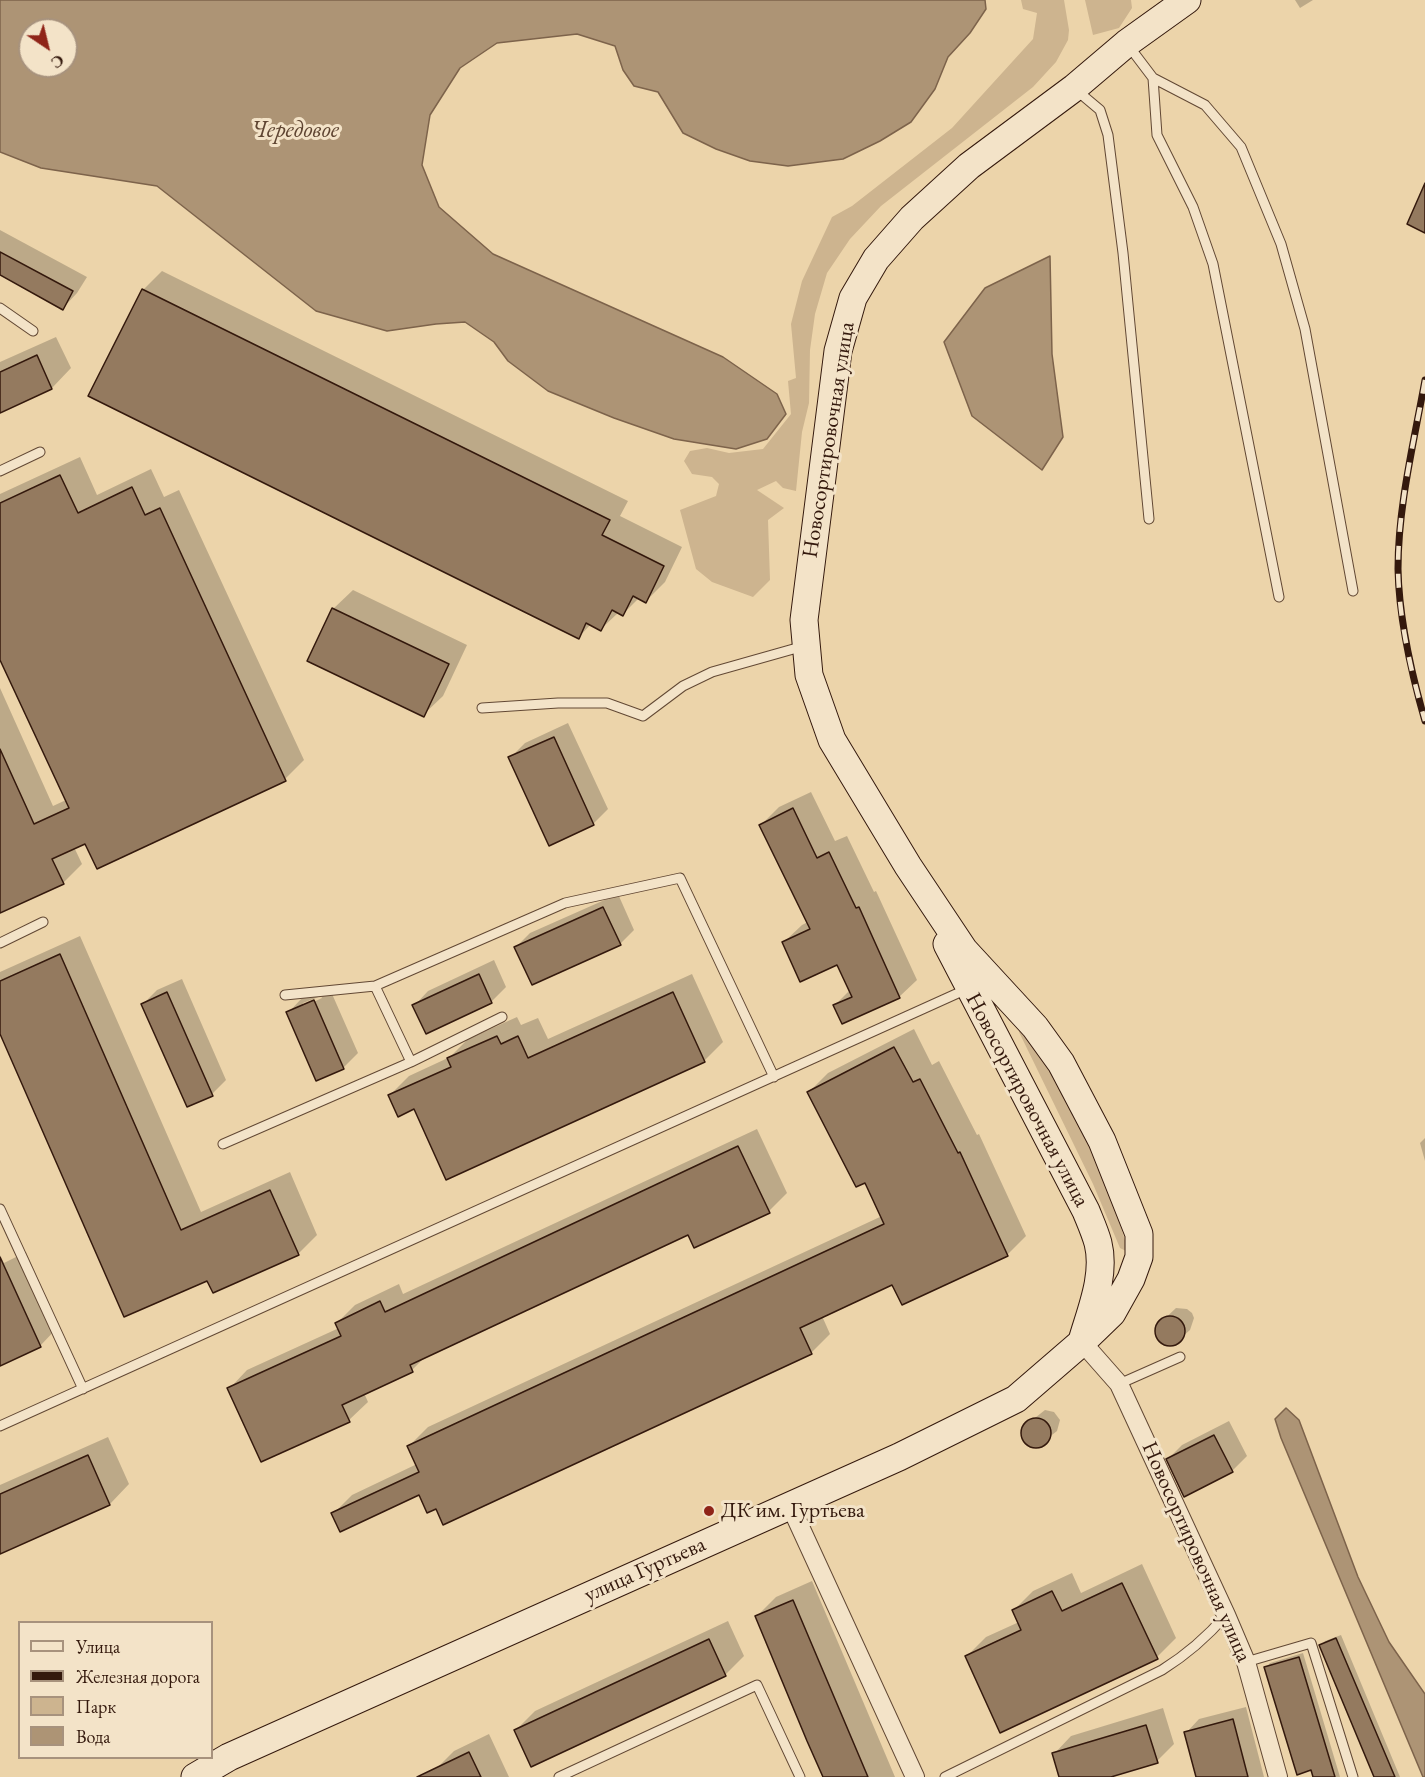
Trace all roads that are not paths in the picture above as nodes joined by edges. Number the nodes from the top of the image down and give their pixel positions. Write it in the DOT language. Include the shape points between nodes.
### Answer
graph roads {
  1 [pos="1187,0"];
  2 [pos="1127,44"];
  3 [pos="1153,78"];
  4 [pos="1074,88"];
  5 [pos="0,308"];
  6 [pos="33,331"];
  7 [pos="40,452"];
  8 [pos="0,471"];
  9 [pos="1149,519"];
  10 [pos="1353,591"];
  11 [pos="1279,597"];
  12 [pos="806,646"];
  13 [pos="482,708"];
  14 [pos="908,866"];
  15 [pos="43,922"];
  16 [pos="0,943"];
  17 [pos="375,986"];
  18 [pos="969,988"];
  19 [pos="285,994"];
  20 [pos="502,1017"];
  21 [pos="411,1062"];
  22 [pos="774,1077"];
  23 [pos="223,1144"];
  24 [pos="0,1209"];
  25 [pos="1082,1342"];
  26 [pos="1180,1357"];
  27 [pos="1119,1384"];
  28 [pos="84,1389"];
  29 [pos="0,1426"];
  30 [pos="790,1505"];
  31 [pos="1226,1615"];
  32 [pos="1246,1662"];
  33 [pos="195,1777"];
  34 [pos="559,1777"];
  35 [pos="800,1777"];
  36 [pos="915,1777"];
  37 [pos="945,1777"];
  38 [pos="1278,1777"];
  39 [pos="1353,1777"];
  1 -- 2 [label="main road, Новосортировочная улица"];
  2 -- 3 [label="lane"];
  2 -- 4 [label="main road, Новосортировочная улица"];
  3 -- 10 [label="lane" via="1205,105 1241,147 1281,244 1305,329"];
  3 -- 11 [label="lane" via="1157,135 1193,207 1213,264"];
  4 -- 9 [label="lane" via="1100,110 1108,135"];
  4 -- 12 [label="main road, Новосортировочная улица" via="969,166 912,218 876,259 853,298 838,351 807,592"];
  5 -- 6 [label="lane"];
  7 -- 8 [label="lane"];
  12 -- 13 [label="lane" via="712,672 683,686 643,716 606,703"];
  12 -- 14 [label="main road, Новосортировочная улица" via="809,675 832,740"];
  14 -- 18 [label="main road, Новосортировочная улица"];
  14 -- 25 [label="main road, Новосортировочная улица" via="964,950 1035,1027 1061,1063 1102,1141 1139,1234 1139,1257 1131,1279 1112,1313"];
  15 -- 16 [label="lane"];
  17 -- 19 [label="lane"];
  17 -- 21 [label="lane"];
  17 -- 22 [label="lane" via="565,903 680,878"];
  18 -- 22 [label="lane"];
  18 -- 25 [label="main road, Новосортировочная улица" via="1086,1211 1098,1243 1098,1283"];
  20 -- 21 [label="lane"];
  21 -- 23 [label="lane"];
  22 -- 28 [label="lane"];
  24 -- 28 [label="lane"];
  25 -- 27 [label="street, Новосортировочная улица"];
  25 -- 30 [label="main road, улица Гуртьева" via="1016,1399"];
  26 -- 27 [label="lane"];
  27 -- 31 [label="street, Новосортировочная улица"];
  28 -- 29 [label="lane"];
  30 -- 33 [label="main road, улица Гуртьева" via="240,1752"];
  30 -- 36 [label="street"];
  31 -- 32 [label="street, Новосортировочная улица"];
  31 -- 37 [label="lane" via="1183,1657 1162,1670"];
  32 -- 38 [label="street, Новосортировочная улица"];
  32 -- 39 [label="lane" via="1311,1642"];
  34 -- 35 [label="lane" via="757,1685"];
}
